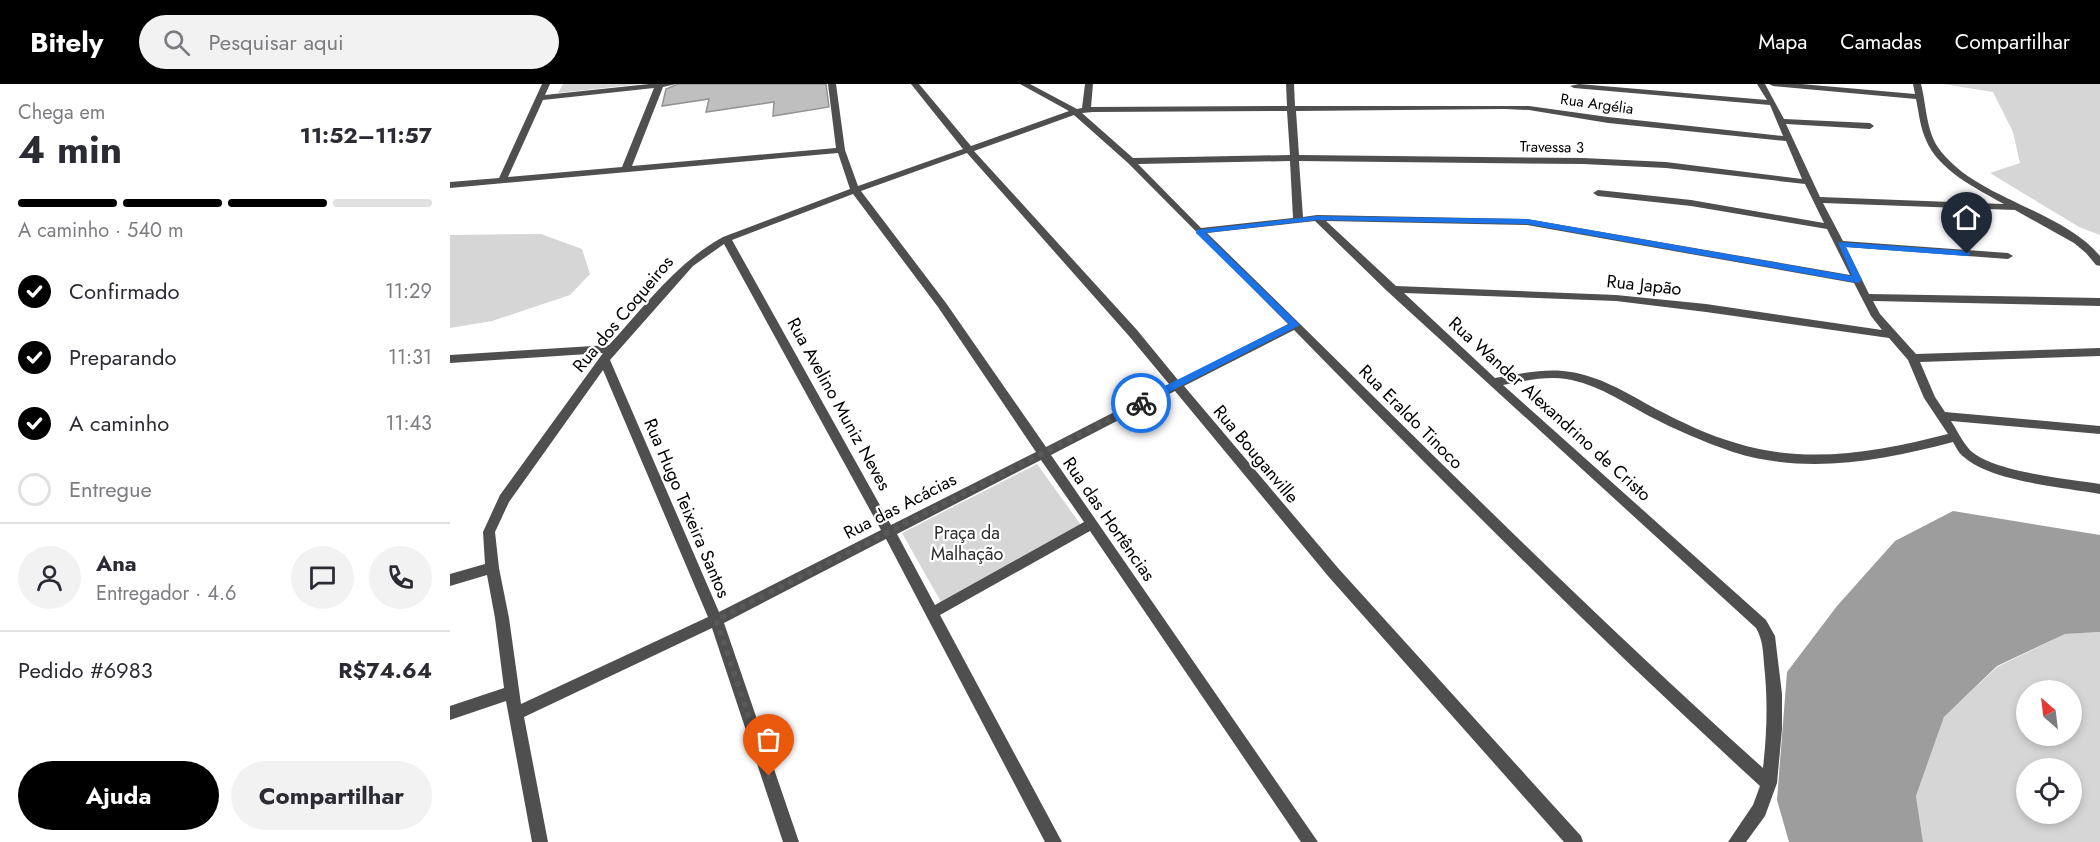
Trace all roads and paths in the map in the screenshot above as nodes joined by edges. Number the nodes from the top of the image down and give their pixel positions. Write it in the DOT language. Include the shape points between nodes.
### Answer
graph roads {
  1 [pos="546,84"];
  2 [pos="672,84"];
  3 [pos="832,84"];
  4 [pos="915,84"];
  5 [pos="1024,84"];
  6 [pos="1089,84"];
  7 [pos="1290,84"];
  8 [pos="1761,84"];
  9 [pos="1773,84"];
  10 [pos="1917,84"];
  11 [pos="660,85"];
  12 [pos="1574,87"];
  13 [pos="1921,97"];
  14 [pos="540,98"];
  15 [pos="1773,103"];
  16 [pos="1292,106"];
  17 [pos="1081,111"];
  18 [pos="1781,121"];
  19 [pos="1870,126"];
  20 [pos="1790,139"];
  21 [pos="842,150"];
  22 [pos="969,150"];
  23 [pos="1295,158"];
  24 [pos="1131,161"];
  25 [pos="627,169"];
  26 [pos="502,181"];
  27 [pos="1808,182"];
  28 [pos="450,185"];
  29 [pos="855,189"];
  30 [pos="1598,193"];
  31 [pos="1818,200"];
  32 [pos="2017,207"];
  33 [pos="1317,218"];
  34 [pos="1298,219"];
  35 [pos="1832,227"];
  36 [pos="1198,231"];
  37 [pos="726,239"];
  38 [pos="1841,244"];
  39 [pos="2008,256"];
  40 [pos="2100,263"];
  41 [pos="1858,280"];
  42 [pos="1391,289"];
  43 [pos="1866,297"];
  44 [pos="2100,302"];
  45 [pos="1295,325"];
  46 [pos="1893,335"];
  47 [pos="2100,352"];
  48 [pos="608,354"];
  49 [pos="1913,358"];
  50 [pos="450,359"];
  51 [pos="1493,382"];
  52 [pos="1175,386"];
  53 [pos="1943,416"];
  54 [pos="2100,430"];
  55 [pos="1955,437"];
  56 [pos="1041,453"];
  57 [pos="2100,489"];
  58 [pos="1092,524"];
  59 [pos="889,532"];
  60 [pos="492,568"];
  61 [pos="450,580"];
  62 [pos="932,613"];
  63 [pos="716,620"];
  64 [pos="512,692"];
  65 [pos="450,713"];
  66 [pos="517,713"];
  67 [pos="1769,783"];
  68 [pos="540,842"];
  69 [pos="791,842"];
  70 [pos="1054,842"];
  71 [pos="1310,842"];
  72 [pos="1575,842"];
  73 [pos="1736,842"];
  1 -- 14 [label="street"];
  2 -- 11 [label="street"];
  3 -- 21 [label="street, Rua das Hortências"];
  4 -- 22 [label="street, Rua Bouganville"];
  5 -- 17 [label="street, Rua Eraldo Tinoco"];
  6 -- 17 [label="street"];
  7 -- 16 [label="street"];
  8 -- 15 [label="street"];
  9 -- 13 [label="street"];
  10 -- 13 [label="street"];
  11 -- 14 [label="street"];
  11 -- 25 [label="street"];
  12 -- 15 [label="street"];
  13 -- 32 [label="street" via="1931,144 1939,154 1957,171"];
  14 -- 26 [label="street"];
  15 -- 18 [label="street"];
  16 -- 17 [label="street, Rua Argélia" via="1117,107"];
  16 -- 20 [label="street, Rua Argélia" via="1529,108"];
  16 -- 23 [label="street"];
  17 -- 22 [label="street, Rua dos Coqueiros"];
  17 -- 24 [label="street, Rua Eraldo Tinoco"];
  18 -- 19 [label="street"];
  18 -- 20 [label="street"];
  20 -- 27 [label="street"];
  21 -- 25 [label="street"];
  21 -- 29 [label="street, Rua das Hortências"];
  22 -- 29 [label="street, Rua dos Coqueiros"];
  22 -- 52 [label="street, Rua Bouganville" via="1085,278"];
  23 -- 24 [label="street, Travessa 3"];
  23 -- 27 [label="street, Travessa 3" via="1631,163"];
  23 -- 34 [label="street"];
  24 -- 36 [label="street, Rua Eraldo Tinoco"];
  25 -- 26 [label="street"];
  26 -- 28 [label="street"];
  27 -- 31 [label="street"];
  29 -- 37 [label="street, Rua dos Coqueiros"];
  29 -- 56 [label="street, Rua das Hortências" via="942,305"];
  30 -- 35 [label="street" via="1691,203"];
  31 -- 32 [label="street"];
  31 -- 35 [label="street"];
  32 -- 40 [label="street" via="2085,245"];
  33 -- 34 [label="street"];
  33 -- 41 [label="street" via="1538,223"];
  33 -- 42 [label="street, Rua Wander Alexandrino de Cristo"];
  34 -- 36 [label="street"];
  35 -- 38 [label="street"];
  36 -- 45 [label="street, Rua Eraldo Tinoco"];
  37 -- 48 [label="street, Rua dos Coqueiros" via="689,264"];
  37 -- 59 [label="street, Rua Avelino Muniz Neves"];
  38 -- 39 [label="street"];
  38 -- 41 [label="street"];
  41 -- 43 [label="street"];
  42 -- 46 [label="street, Rua Japão" via="1616,298"];
  42 -- 51 [label="street, Rua Wander Alexandrino de Cristo"];
  43 -- 44 [label="street"];
  43 -- 46 [label="street"];
  45 -- 52 [label="street, Rua das Acácias"];
  45 -- 67 [label="street, Rua Eraldo Tinoco" via="1493,524"];
  46 -- 49 [label="street"];
  47 -- 49 [label="street"];
  48 -- 50 [label="street"];
  48 -- 60 [label="street, Rua dos Coqueiros" via="494,517 489,532"];
  48 -- 63 [label="street, Rua Hugo Teixeira Santos"];
  49 -- 53 [label="street" via="1925,389"];
  51 -- 55 [label="street" via="1547,375 1585,379 1624,395 1663,418 1736,448 1788,458 1866,457"];
  51 -- 67 [label="street, Rua Wander Alexandrino de Cristo" via="1761,624 1768,636 1775,694"];
  52 -- 56 [label="street, Rua das Acácias"];
  52 -- 72 [label="street, Rua Bouganville" via="1384,630"];
  53 -- 54 [label="street"];
  53 -- 55 [label="street"];
  55 -- 57 [label="street" via="1966,453 1992,468"];
  56 -- 58 [label="street, Rua das Hortências"];
  56 -- 59 [label="street, Rua das Acácias"];
  58 -- 62 [label="street"];
  58 -- 71 [label="street, Rua das Hortências"];
  59 -- 62 [label="street, Rua Avelino Muniz Neves"];
  59 -- 63 [label="street, Rua das Acácias"];
  60 -- 61 [label="street"];
  60 -- 64 [label="street, Rua dos Coqueiros"];
  62 -- 70 [label="street, Rua Avelino Muniz Neves"];
  63 -- 66 [label="street, Rua das Acácias"];
  63 -- 69 [label="street, Rua Hugo Teixeira Santos"];
  64 -- 65 [label="street"];
  64 -- 66 [label="street, Rua dos Coqueiros"];
  66 -- 68 [label="street, Rua dos Coqueiros"];
  67 -- 73 [label="street" via="1759,810"];
}
